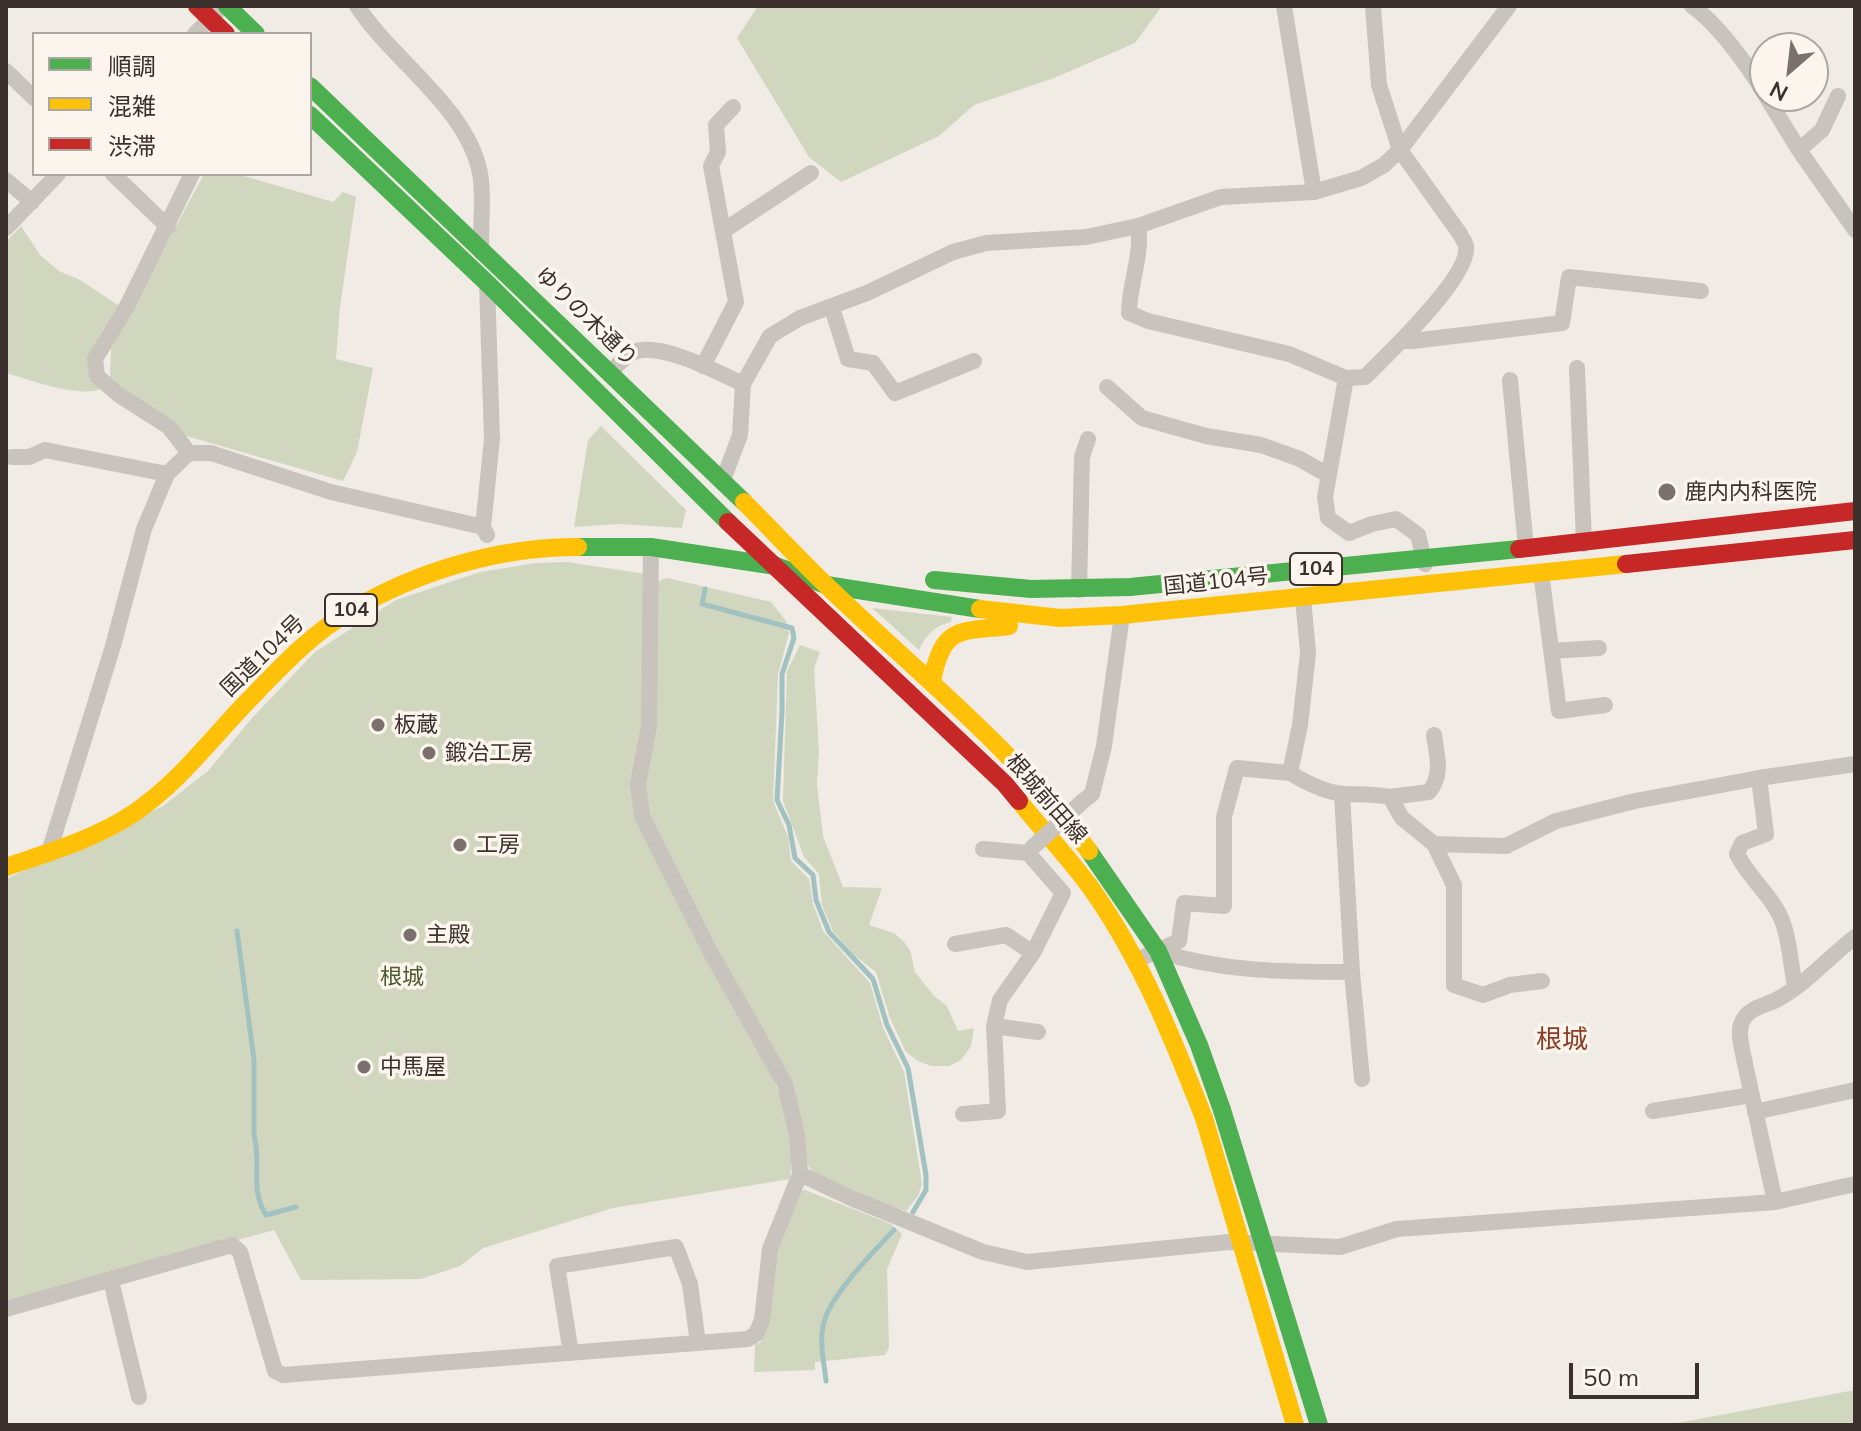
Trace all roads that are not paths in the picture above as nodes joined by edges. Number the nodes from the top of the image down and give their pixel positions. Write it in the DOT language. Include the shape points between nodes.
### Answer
graph roads {
  1 [pos="357,6"];
  2 [pos="1284,6"];
  3 [pos="1373,6"];
  4 [pos="1509,6"];
  5 [pos="1692,6"];
  6 [pos="214,9"];
  7 [pos="1708,12"];
  8 [pos="197,32"];
  9 [pos="225,32"];
  10 [pos="253,32"];
  11 [pos="1749,68"];
  12 [pos="6,71"];
  13 [pos="312,88"];
  14 [pos="32,96"];
  15 [pos="1838,96"];
  16 [pos="733,107"];
  17 [pos="1776,112"];
  18 [pos="312,117"];
  19 [pos="1400,150"];
  20 [pos="1799,150"];
  21 [pos="811,173"];
  22 [pos="56,176"];
  23 [pos="115,176"];
  24 [pos="191,176"];
  25 [pos="6,180"];
  26 [pos="1314,192"];
  27 [pos="32,202"];
  28 [pos="1138,226"];
  29 [pos="168,227"];
  30 [pos="6,228"];
  31 [pos="1855,230"];
  32 [pos="723,231"];
  33 [pos="481,250"];
  34 [pos="488,284"];
  35 [pos="1701,291"];
  36 [pos="832,308"];
  37 [pos="1401,341"];
  38 [pos="974,361"];
  39 [pos="703,366"];
  40 [pos="1577,368"];
  41 [pos="610,372"];
  42 [pos="1346,378"];
  43 [pos="1510,380"];
  44 [pos="743,384"];
  45 [pos="1107,387"];
  46 [pos="1088,439"];
  47 [pos="189,453"];
  48 [pos="12,457"];
  49 [pos="167,474"];
  50 [pos="1328,475"];
  51 [pos="723,480"];
  52 [pos="1855,511"];
  53 [pos="483,527"];
  54 [pos="1855,540"];
  55 [pos="1584,544"];
  56 [pos="651,547"];
  57 [pos="1526,548"];
  58 [pos="497,554"];
  59 [pos="1424,559"];
  60 [pos="806,564"];
  61 [pos="830,564"];
  62 [pos="776,566"];
  63 [pos="1541,572"];
  64 [pos="914,577"];
  65 [pos="826,585"];
  66 [pos="1429,585"];
  67 [pos="1079,590"];
  68 [pos="1303,598"];
  69 [pos="1122,615"];
  70 [pos="1060,618"];
  71 [pos="1599,648"];
  72 [pos="1551,651"];
  73 [pos="932,681"];
  74 [pos="1605,705"];
  75 [pos="1434,735"];
  76 [pos="1855,764"];
  77 [pos="1290,773"];
  78 [pos="1759,778"];
  79 [pos="1342,794"];
  80 [pos="1390,797"];
  81 [pos="1434,844"];
  82 [pos="983,849"];
  83 [pos="1030,850"];
  84 [pos="48,854"];
  85 [pos="6,867"];
  86 [pos="1855,937"];
  87 [pos="955,944"];
  88 [pos="1158,951"];
  89 [pos="1033,953"];
  90 [pos="1135,961"];
  91 [pos="1352,972"];
  92 [pos="1542,981"];
  93 [pos="1795,987"];
  94 [pos="994,1026"];
  95 [pos="1038,1032"];
  96 [pos="1362,1079"];
  97 [pos="1855,1090"];
  98 [pos="1753,1103"];
  99 [pos="1653,1111"];
  100 [pos="963,1114"];
  101 [pos="800,1174"];
  102 [pos="1855,1184"];
  103 [pos="1775,1202"];
  104 [pos="111,1281"];
  105 [pos="6,1309"];
  106 [pos="698,1343"];
  107 [pos="571,1353"];
  108 [pos="139,1397"];
  109 [pos="1295,1425"];
  110 [pos="1319,1425"];
  1 -- 33 [label="street" via="470,143 480,171"];
  2 -- 26 [label="street"];
  3 -- 19 [label="street" via="1379,85"];
  4 -- 19 [label="street"];
  5 -- 7 [label="street"];
  6 -- 8 [label="street"];
  6 -- 9 [label="main road"];
  6 -- 10 [label="main road"];
  7 -- 11 [label="street"];
  12 -- 14 [label="street"];
  13 -- 33 [label="main road, ゆりの木通り"];
  15 -- 20 [label="street" via="1822,130"];
  16 -- 32 [label="street" via="716,125 718,152 711,166"];
  17 -- 20 [label="street"];
  18 -- 34 [label="main road, ゆりの木通り"];
  19 -- 26 [label="street" via="1361,178"];
  19 -- 37 [label="street" via="1466,246 1465,257 1434,307"];
  20 -- 31 [label="street"];
  21 -- 32 [label="street"];
  22 -- 27 [label="street"];
  23 -- 29 [label="street"];
  24 -- 29 [label="street"];
  25 -- 27 [label="street"];
  26 -- 28 [label="street" via="1221,197"];
  27 -- 30 [label="street"];
  28 -- 36 [label="street" via="1086,237 986,243"];
  28 -- 42 [label="street" via="1141,242 1129,313 1289,354"];
  29 -- 47 [label="street" via="95,359 97,376 169,427"];
  32 -- 39 [label="street" via="736,302"];
  33 -- 34 [label="street"];
  33 -- 41 [label="main road, ゆりの木通り"];
  34 -- 53 [label="street" via="492,439"];
  34 -- 62 [label="main road, ゆりの木通り"];
  35 -- 37 [label="street" via="1569,277 1562,323"];
  36 -- 38 [label="street" via="848,359 873,363 895,393"];
  36 -- 44 [label="street" via="800,318 770,336"];
  37 -- 42 [label="street" via="1365,377"];
  39 -- 41 [label="street" via="656,350 634,352"];
  39 -- 44 [label="street"];
  40 -- 55 [label="street"];
  41 -- 51 [label="main road, ゆりの木通り"];
  42 -- 50 [label="street"];
  43 -- 57 [label="street"];
  44 -- 51 [label="street" via="740,435"];
  45 -- 50 [label="street" via="1142,418 1261,445"];
  46 -- 67 [label="street" via="1082,457"];
  47 -- 49 [label="street"];
  47 -- 53 [label="street" via="211,453 331,492"];
  48 -- 49 [label="street" via="45,450"];
  49 -- 84 [label="street" via="144,529"];
  50 -- 59 [label="street" via="1328,518 1349,533 1396,519 1418,535"];
  51 -- 60 [label="main road, ゆりの木通り"];
  52 -- 55 [label="main road, 国道104号 / 104"];
  53 -- 58 [label="street"];
  54 -- 63 [label="main road, 国道104号 / 104"];
  55 -- 57 [label="main road, 国道104号 / 104"];
  56 -- 58 [label="main road, 国道104号 / 104" via="558,547"];
  56 -- 62 [label="main road, 国道104号 / 104"];
  56 -- 101 [label="street" via="649,726 638,784 642,816 785,1084"];
  57 -- 59 [label="main road, 国道104号 / 104"];
  58 -- 84 [label="main road, 国道104号 / 104" via="433,572 351,610 301,647 182,775 134,813"];
  59 -- 66 [label="street"];
  59 -- 67 [label="main road, 国道104号 / 104"];
  60 -- 61 [label="main road, 国道104号 / 104"];
  60 -- 62 [label="main road, 国道104号 / 104"];
  60 -- 65 [label="main road, ゆりの木通り"];
  62 -- 65 [label="main road, 国道104号 / 104"];
  62 -- 90 [label="main road, 根城前田線" via="1005,784 1093,891"];
  63 -- 66 [label="main road, 国道104号 / 104"];
  63 -- 72 [label="street"];
  64 -- 67 [label="main road, 国道104号 / 104"];
  65 -- 70 [label="main road, 国道104号 / 104"];
  65 -- 73 [label="main road, 根城前田線"];
  66 -- 68 [label="main road, 国道104号 / 104"];
  68 -- 69 [label="main road, 国道104号 / 104"];
  68 -- 77 [label="street" via="1308,653"];
  69 -- 70 [label="main road, 国道104号 / 104"];
  69 -- 83 [label="street, bridge" via="1092,794"];
  70 -- 73 [label="main road" via="954,634 936,653"];
  71 -- 72 [label="street"];
  72 -- 74 [label="street" via="1559,711"];
  73 -- 88 [label="main road, 根城前田線" via="1019,768 1087,847"];
  75 -- 80 [label="street" via="1437,782 1429,792"];
  76 -- 78 [label="street"];
  77 -- 79 [label="street"];
  77 -- 88 [label="street" via="1237,768 1224,817 1224,906 1184,903 1179,941"];
  78 -- 81 [label="street" via="1556,821 1506,846"];
  78 -- 93 [label="street" via="1766,834 1742,843 1737,854 1783,922"];
  79 -- 80 [label="street"];
  79 -- 91 [label="street"];
  80 -- 81 [label="street" via="1402,818"];
  81 -- 92 [label="street" via="1454,885 1454,985 1483,995"];
  82 -- 83 [label="street"];
  83 -- 89 [label="street" via="1063,893"];
  84 -- 85 [label="main road, 国道104号 / 104"];
  86 -- 93 [label="street"];
  87 -- 89 [label="street" via="1006,935"];
  88 -- 90 [label="street"];
  88 -- 91 [label="street" via="1192,962 1258,971"];
  88 -- 110 [label="main road, 根城前田線, bridge" via="1222,1110"];
  89 -- 94 [label="street" via="1000,1000"];
  90 -- 109 [label="main road, 根城前田線, bridge" via="1165,1018 1204,1118"];
  91 -- 96 [label="street"];
  93 -- 98 [label="street" via="1756,1007 1742,1021"];
  94 -- 95 [label="street"];
  94 -- 100 [label="street" via="998,1111"];
  97 -- 98 [label="street"];
  98 -- 99 [label="street"];
  98 -- 103 [label="street"];
  101 -- 103 [label="street" via="983,1252 1027,1262 1229,1242 1340,1247 1397,1229"];
  101 -- 106 [label="street" via="770,1249 756,1334"];
  102 -- 103 [label="street"];
  104 -- 105 [label="street"];
  104 -- 107 [label="street" via="232,1245 240,1252 275,1371 283,1375"];
  104 -- 108 [label="street"];
  106 -- 107 [label="street"];
  106 -- 107 [label="street" via="690,1284 676,1247 557,1266"];
}
